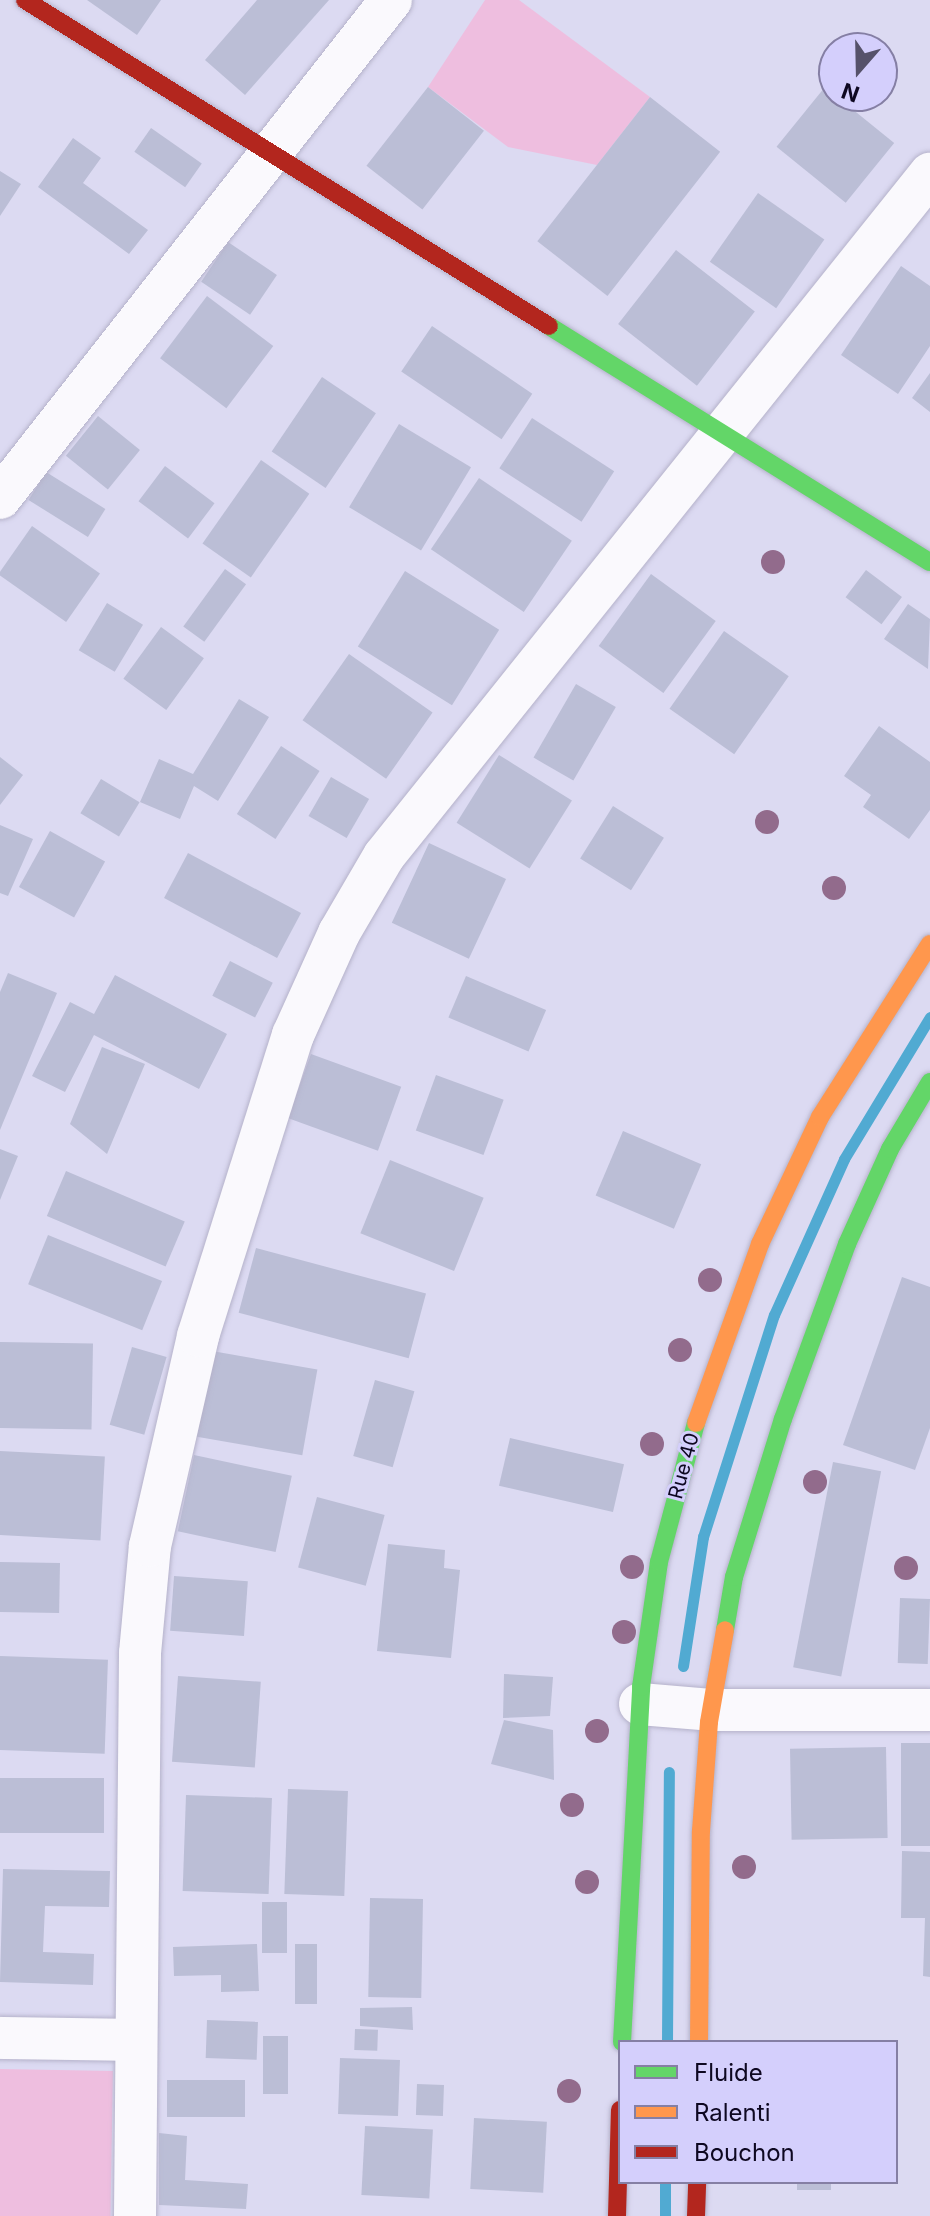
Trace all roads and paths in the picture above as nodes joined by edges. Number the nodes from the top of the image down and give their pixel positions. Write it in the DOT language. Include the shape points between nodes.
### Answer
graph roads {
  1 [pos="25,0"];
  2 [pos="391,0"];
  3 [pos="269,152"];
  4 [pos="930,174"];
  5 [pos="720,432"];
  6 [pos="0,498"];
  7 [pos="930,562"];
  8 [pos="930,944"];
  9 [pos="930,1082"];
  10 [pos="640,1704"];
  11 [pos="711,1710"];
  12 [pos="930,1710"];
  13 [pos="0,2038"];
  14 [pos="135,2040"];
  15 [pos="622,2040"];
  16 [pos="699,2040"];
  17 [pos="618,2181"];
  18 [pos="697,2184"];
  19 [pos="135,2216"];
  20 [pos="617,2216"];
  21 [pos="696,2216"];
  1 -- 3 [label="main road"];
  2 -- 3 [label="street"];
  3 -- 5 [label="main road"];
  3 -- 6 [label="street"];
  4 -- 5 [label="street"];
  5 -- 7 [label="main road"];
  5 -- 14 [label="street" via="384,856 339,933 293,1035 198,1336 150,1546 140,1653"];
  8 -- 10 [label="main road, Rue 40" via="820,1117 739,1298 689,1441 659,1562"];
  9 -- 11 [label="main road" via="890,1149 847,1244 793,1390 734,1577"];
  10 -- 11 [label="street"];
  10 -- 15 [label="main road, Rue 40"];
  11 -- 12 [label="street"];
  11 -- 16 [label="main road" via="701,1831"];
  13 -- 14 [label="street"];
  14 -- 19 [label="street"];
  17 -- 20 [label="main road"];
  18 -- 21 [label="main road"];
}
